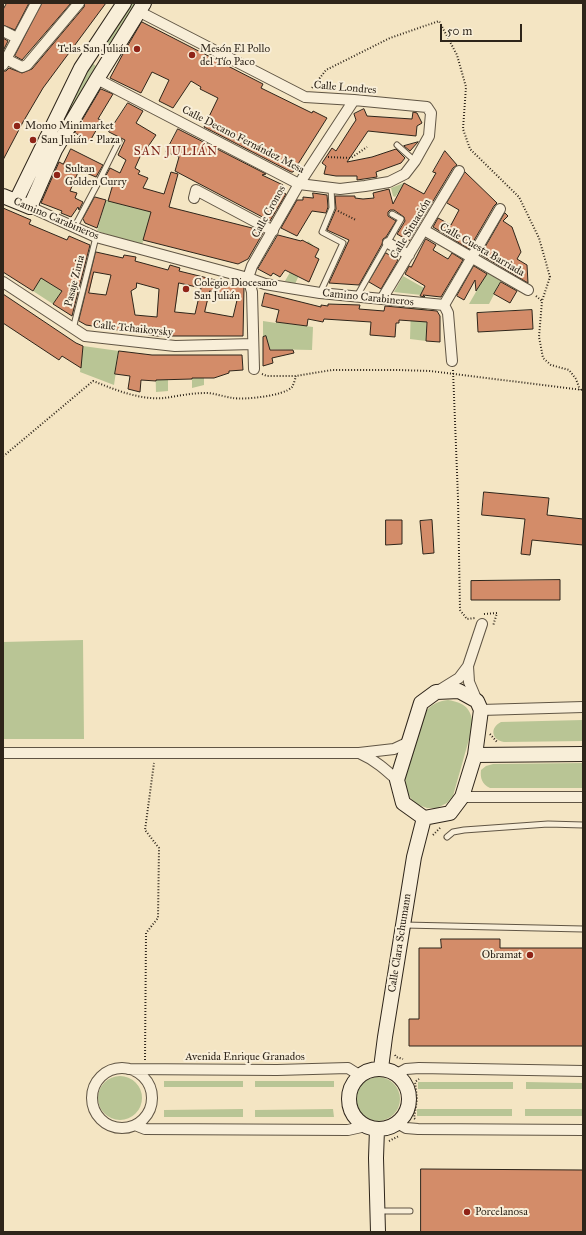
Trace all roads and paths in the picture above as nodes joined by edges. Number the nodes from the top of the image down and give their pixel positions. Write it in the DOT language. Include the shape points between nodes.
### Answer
graph roads {
  1 [pos="36,3"];
  2 [pos="79,3"];
  3 [pos="124,3"];
  4 [pos="141,7"];
  5 [pos="3,31"];
  6 [pos="17,38"];
  7 [pos="5,62"];
  8 [pos="97,79"];
  9 [pos="305,97"];
  10 [pos="354,100"];
  11 [pos="427,107"];
  12 [pos="119,141"];
  13 [pos="397,145"];
  14 [pos="367,147"];
  15 [pos="320,152"];
  16 [pos="415,161"];
  17 [pos="460,170"];
  18 [pos="299,184"];
  19 [pos="331,188"];
  20 [pos="9,198"];
  21 [pos="194,198"];
  22 [pos="30,207"];
  23 [pos="332,208"];
  24 [pos="500,209"];
  25 [pos="392,214"];
  26 [pos="356,220"];
  27 [pos="74,228"];
  28 [pos="424,230"];
  29 [pos="273,232"];
  30 [pos="96,237"];
  31 [pos="388,243"];
  32 [pos="409,255"];
  33 [pos="472,257"];
  34 [pos="248,278"];
  35 [pos="3,282"];
  36 [pos="528,290"];
  37 [pos="320,293"];
  38 [pos="357,297"];
  39 [pos="382,299"];
  40 [pos="542,301"];
  41 [pos="444,305"];
  42 [pos="73,329"];
  43 [pos="253,344"];
  44 [pos="452,361"];
  45 [pos="254,369"];
  46 [pos="453,373"];
  47 [pos="296,376"];
  48 [pos="582,390"];
  49 [pos="3,456"];
  50 [pos="497,613"];
  51 [pos="479,621"];
  52 [pos="492,628"];
  53 [pos="468,666"];
  54 [pos="436,692"];
  55 [pos="479,705"];
  56 [pos="583,707"];
  57 [pos="490,730"];
  58 [pos="409,742"];
  59 [pos="498,744"];
  60 [pos="3,753"];
  61 [pos="156,753"];
  62 [pos="359,753"];
  63 [pos="583,754"];
  64 [pos="475,755"];
  65 [pos="398,780"];
  66 [pos="462,797"];
  67 [pos="583,797"];
  68 [pos="424,818"];
  69 [pos="583,824"];
  70 [pos="447,837"];
  71 [pos="403,925"];
  72 [pos="583,929"];
  73 [pos="381,1068"];
  74 [pos="419,1068"];
  75 [pos="128,1069"];
  76 [pos="144,1069"];
  77 [pos="583,1071"];
  78 [pos="398,1074"];
  79 [pos="359,1075"];
  80 [pos="397,1123"];
  81 [pos="135,1125"];
  82 [pos="371,1128"];
  83 [pos="418,1129"];
  84 [pos="583,1130"];
  85 [pos="404,1136"];
  86 [pos="387,1147"];
  87 [pos="377,1211"];
  88 [pos="410,1211"];
  89 [pos="378,1232"];
  1 -- 6 [label="street"];
  2 -- 7 [label="street" via="28,65 22,67"];
  3 -- 20 [label="main road" via="81,68"];
  4 -- 8 [label="main road"];
  4 -- 9 [label="street, Calle Londres"];
  5 -- 6 [label="street"];
  6 -- 7 [label="street"];
  8 -- 18 [label="street, Calle Decano Fernández Mesa"];
  8 -- 22 [label="main road" via="55,150"];
  9 -- 10 [label="street, Calle Londres"];
  9 -- 40 [label="path" via="326,70 390,38 439,21 457,54 466,87 463,130 470,149 519,197 539,238 550,277"];
  10 -- 11 [label="street, Calle Londres"];
  10 -- 15 [label="street, Calle Cronos"];
  11 -- 16 [label="street, Calle Decano Fernández Mesa" via="431,113 429,136"];
  12 -- 27 [label="lane"];
  13 -- 16 [label="lane"];
  14 -- 15 [label="path" via="351,158 329,158"];
  15 -- 18 [label="street, Calle Cronos"];
  16 -- 19 [label="street, Calle Decano Fernández Mesa" via="405,174 388,182"];
  17 -- 28 [label="street, Calle Situación"];
  18 -- 19 [label="street, Calle Decano Fernández Mesa"];
  18 -- 29 [label="street, Calle Cronos"];
  19 -- 23 [label="lane"];
  20 -- 22 [label="main road, Camino Carabineros"];
  21 -- 29 [label="street" via="196,190"];
  22 -- 27 [label="street, Camino Carabineros"];
  23 -- 26 [label="path"];
  23 -- 37 [label="lane" via="322,232 343,243"];
  24 -- 33 [label="street"];
  25 -- 31 [label="lane" via="401,219"];
  27 -- 30 [label="street, Camino Carabineros"];
  28 -- 32 [label="street, Calle Situación"];
  28 -- 33 [label="street, Calle Cuesta Barriada"];
  29 -- 34 [label="street, Calle Cronos" via="252,266"];
  30 -- 34 [label="street, Camino Carabineros"];
  30 -- 42 [label="lane, Pasaje Zinia"];
  31 -- 32 [label="street"];
  31 -- 38 [label="lane"];
  32 -- 39 [label="street, Calle Situación"];
  33 -- 36 [label="street, Calle Cuesta Barriada"];
  33 -- 41 [label="street"];
  34 -- 37 [label="street, Camino Carabineros" via="265,284"];
  34 -- 43 [label="street" via="252,292"];
  35 -- 42 [label="street, Calle Tchaikovsky"];
  36 -- 40 [label="path"];
  37 -- 38 [label="street, Camino Carabineros"];
  38 -- 39 [label="street, Camino Carabineros"];
  39 -- 41 [label="street, Camino Carabineros"];
  40 -- 48 [label="path" via="539,337 543,358 551,365 568,370"];
  41 -- 44 [label="street" via="448,313"];
  42 -- 43 [label="street, Calle Tchaikovsky" via="85,336 175,346"];
  43 -- 45 [label="street"];
  44 -- 46 [label="path"];
  45 -- 47 [label="path" via="257,373 267,376"];
  46 -- 47 [label="path" via="332,370"];
  46 -- 48 [label="path"];
  46 -- 51 [label="path" via="460,610 466,619"];
  47 -- 49 [label="path" via="292,387 284,392 253,398 233,398 208,393 162,398 138,397 93,381"];
  50 -- 52 [label="path"];
  51 -- 53 [label="street"];
  53 -- 54 [label="street" via="459,678"];
  53 -- 55 [label="street" via="469,682"];
  54 -- 55 [label="main road" via="458,691"];
  54 -- 58 [label="main road" via="421,703"];
  55 -- 56 [label="street"];
  55 -- 64 [label="main road"];
  57 -- 59 [label="path"];
  58 -- 62 [label="street" via="394,749"];
  58 -- 65 [label="main road"];
  60 -- 61 [label="street"];
  61 -- 62 [label="street"];
  61 -- 76 [label="path" via="145,830 159,848 158,918 146,934"];
  62 -- 65 [label="street" via="371,758"];
  63 -- 64 [label="main road"];
  64 -- 66 [label="main road"];
  65 -- 68 [label="main road" via="404,803"];
  66 -- 67 [label="street"];
  66 -- 68 [label="main road" via="450,813"];
  68 -- 71 [label="main road, Calle Clara Schumann" via="414,857"];
  69 -- 70 [label="lane" via="464,830 453,832"];
  71 -- 72 [label="lane"];
  71 -- 73 [label="main road, Calle Clara Schumann"];
  73 -- 78 [label="main road"];
  73 -- 79 [label="main road"];
  74 -- 77 [label="street"];
  74 -- 78 [label="street" via="406,1069"];
  74 -- 83 [label="path" via="419,1079 415,1082 417,1099 414,1118 418,1122"];
  75 -- 76 [label="street, Avenida Enrique Granados"];
  75 -- 81 [label="street" via="144,1078 152,1094 148,1112 143,1120"];
  75 -- 81 [label="street" via="118,1068 101,1076 95,1084 92,1102 94,1111 107,1125 116,1128"];
  76 -- 79 [label="street, Avenida Enrique Granados" via="348,1068"];
  78 -- 80 [label="main road" via="408,1090 409,1099 404,1116"];
  79 -- 82 [label="main road" via="349,1092 348,1102 357,1120"];
  80 -- 82 [label="main road"];
  80 -- 83 [label="street" via="406,1128"];
  81 -- 82 [label="street" via="145,1129"];
  82 -- 87 [label="main road" via="376,1158"];
  83 -- 84 [label="street"];
  85 -- 86 [label="path" via="390,1140"];
  87 -- 88 [label="lane"];
  87 -- 89 [label="main road"];
}
